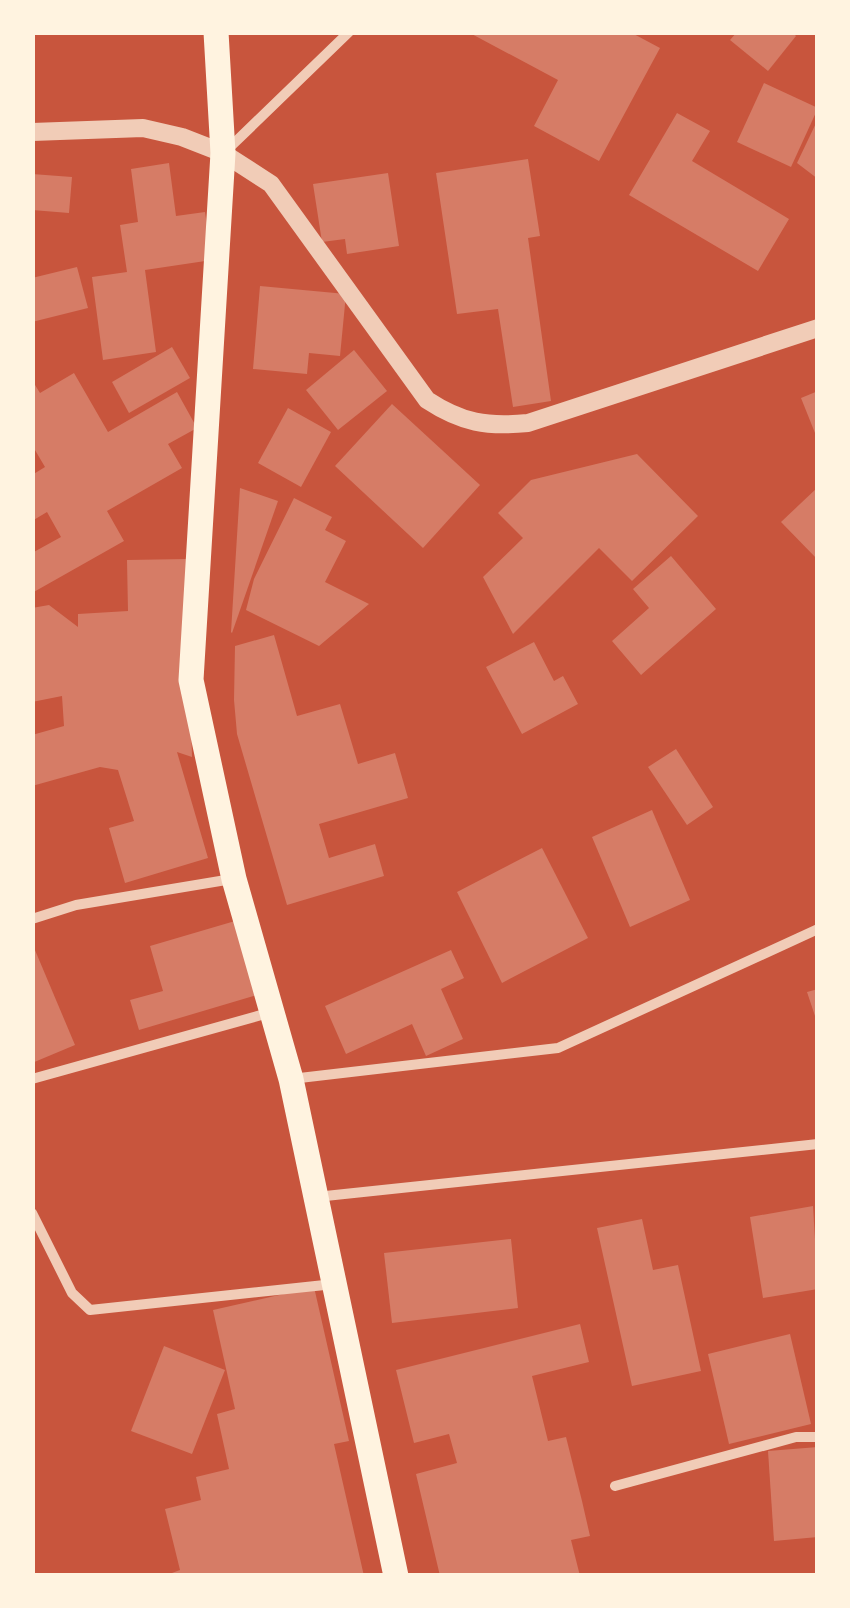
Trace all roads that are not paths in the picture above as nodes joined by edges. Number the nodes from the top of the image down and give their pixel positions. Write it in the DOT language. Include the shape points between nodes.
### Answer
graph roads {
  1 [pos="216,32"];
  2 [pos="350,32"];
  3 [pos="32,132"];
  4 [pos="223,153"];
  5 [pos="818,328"];
  6 [pos="234,879"];
  7 [pos="32,919"];
  8 [pos="818,929"];
  9 [pos="274,1012"];
  10 [pos="32,1079"];
  11 [pos="290,1080"];
  12 [pos="818,1144"];
  13 [pos="315,1197"];
  14 [pos="32,1212"];
  15 [pos="335,1284"];
  16 [pos="818,1438"];
  17 [pos="614,1486"];
  18 [pos="396,1576"];
  1 -- 4 [label="main road"];
  2 -- 4 [label="street"];
  3 -- 4 [label="street" via="142,128"];
  4 -- 5 [label="street" via="271,184 428,400 459,420 492,427 528,423"];
  4 -- 6 [label="main road" via="190,680"];
  6 -- 7 [label="street" via="76,905"];
  6 -- 9 [label="main road"];
  8 -- 11 [label="street" via="558,1048"];
  9 -- 10 [label="street"];
  9 -- 11 [label="main road"];
  11 -- 13 [label="main road"];
  12 -- 13 [label="street"];
  13 -- 15 [label="main road"];
  14 -- 15 [label="street" via="72,1292 90,1310"];
  15 -- 18 [label="main road"];
  16 -- 17 [label="street" via="796,1436"];
}
